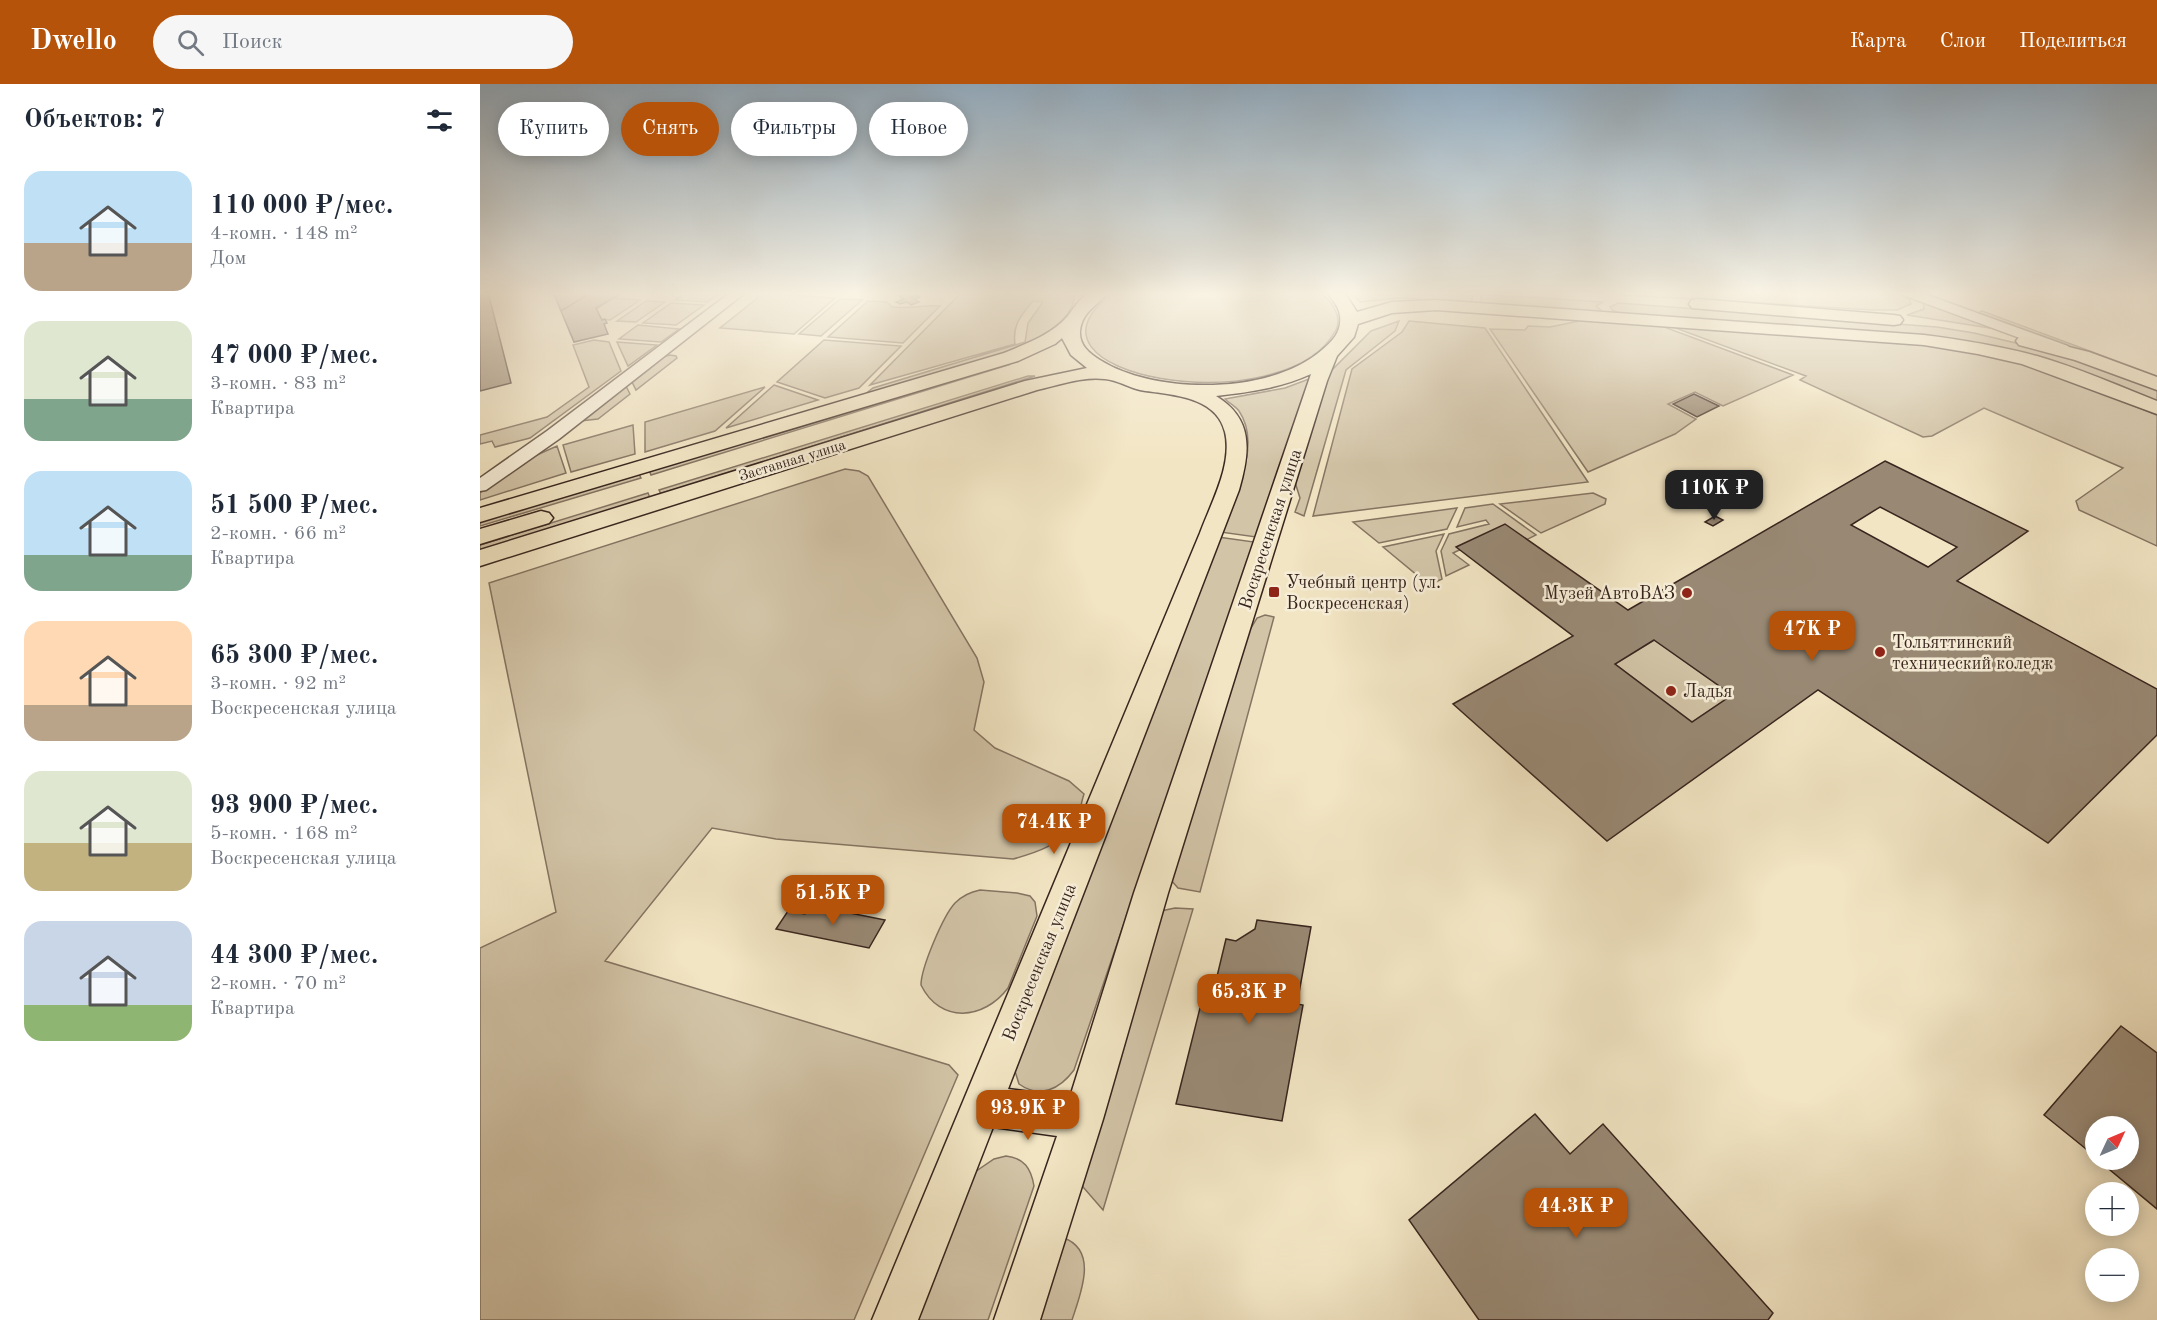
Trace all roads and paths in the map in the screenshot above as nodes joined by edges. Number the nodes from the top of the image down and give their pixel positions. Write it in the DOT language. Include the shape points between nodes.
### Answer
graph roads {
  1 [pos="667,350"];
  2 [pos="1027,350"];
  3 [pos="1052,350"];
  4 [pos="1077,350"];
  5 [pos="1334,350"];
  6 [pos="1988,350"];
  7 [pos="2058,350"];
  8 [pos="2065,350"];
  9 [pos="664,351"];
  10 [pos="2082,356"];
  11 [pos="1328,357"];
  12 [pos="1098,369"];
  13 [pos="994,379"];
  14 [pos="2157,384"];
  15 [pos="1186,390"];
  16 [pos="2157,408"];
  17 [pos="480,486"];
  18 [pos="480,515"];
  19 [pos="480,537"];
  20 [pos="480,558"];
  21 [pos="982,1105"];
  22 [pos="1083,1119"];
  23 [pos="895,1320"];
  24 [pos="1017,1320"];
  1 -- 9 [label="street"];
  2 -- 18 [label="main road, Заставная улица"];
  3 -- 13 [label="main road, Заставная улица"];
  4 -- 12 [label="main road"];
  5 -- 11 [label="main road, Воскресенская улица"];
  6 -- 16 [label="main road" via="2051,368"];
  7 -- 10 [label="main road"];
  8 -- 10 [label="street"];
  9 -- 17 [label="street"];
  10 -- 14 [label="main road"];
  11 -- 15 [label="main road" via="1271,381 1226,389"];
  11 -- 22 [label="main road, Воскресенская улица" via="1155,882"];
  12 -- 13 [label="main road, Заставная улица" via="1049,367"];
  12 -- 15 [label="main road" via="1140,384"];
  12 -- 20 [label="main road, Заставная улица" via="1032,385"];
  13 -- 19 [label="main road, Заставная улица"];
  15 -- 21 [label="main road, Воскресенская улица" via="1228,414 1237,432 1237,458 1212,533"];
  21 -- 22 [label="main road"];
  21 -- 23 [label="main road, Воскресенская улица"];
  22 -- 24 [label="main road, Воскресенская улица"];
}
